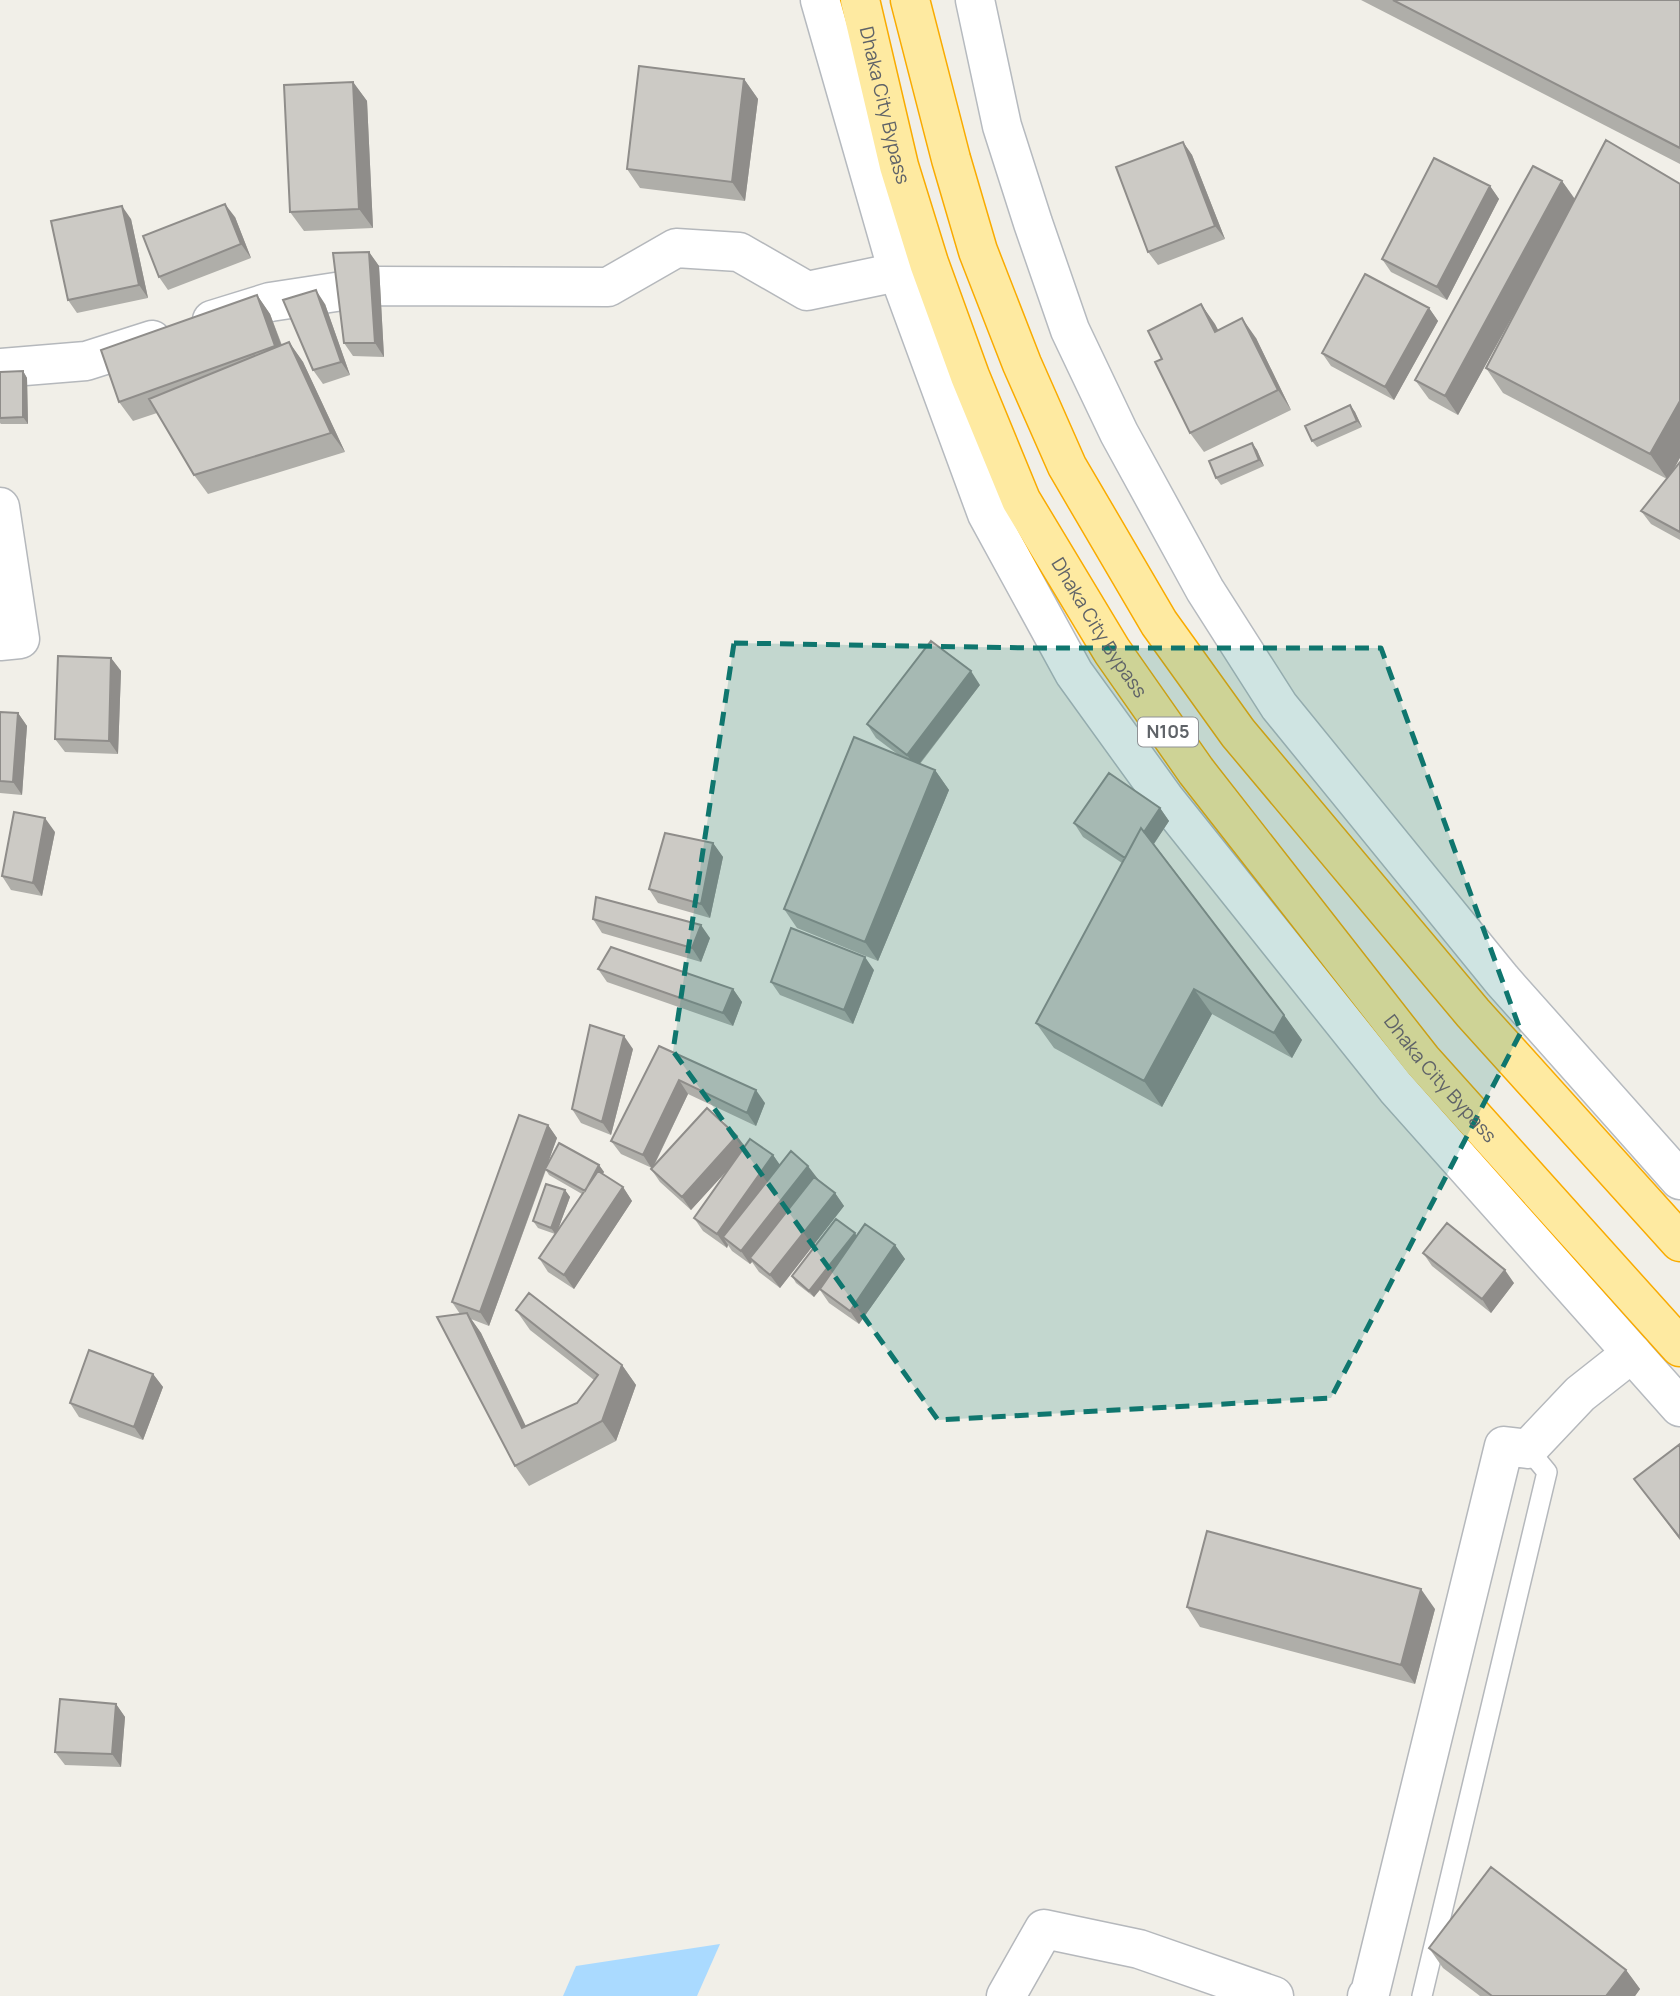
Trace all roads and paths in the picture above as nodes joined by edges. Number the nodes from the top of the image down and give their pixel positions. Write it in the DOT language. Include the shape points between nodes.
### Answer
graph roads {
  1 [pos="820,0"];
  2 [pos="860,0"];
  3 [pos="910,0"];
  4 [pos="975,0"];
  5 [pos="898,272"];
  6 [pos="0,368"];
  7 [pos="0,507"];
  8 [pos="0,641"];
  9 [pos="1680,1180"];
  10 [pos="1680,1242"];
  11 [pos="1680,1347"];
  12 [pos="1632,1353"];
  13 [pos="1680,1407"];
  14 [pos="1528,1449"];
  15 [pos="1006,1996"];
  16 [pos="1274,1996"];
  17 [pos="1367,1996"];
  18 [pos="1422,1996"];
  1 -- 5 [label="main road"];
  2 -- 11 [label="highway, Dhaka City Bypass / N105" via="900,166 970,376 1021,500 1112,651 1196,771 1422,1060"];
  3 -- 10 [label="highway, N105" via="978,251 1017,351 1067,466 1159,623 1238,733 1472,1013"];
  4 -- 9 [label="main road" via="1002,126 1070,330 1119,433 1205,590 1287,717 1502,980"];
  5 -- 6 [label="main road" via="807,291 739,252 676,248 608,287 375,286 270,302 86,361"];
  5 -- 12 [label="main road" via="987,514 1074,673 1165,799 1396,1088"];
  7 -- 8 [label="main road" via="20,639"];
  12 -- 13 [label="main road"];
  12 -- 14 [label="main road" via="1580,1394"];
  14 -- 17 [label="main road" via="1504,1446"];
  14 -- 18 [label="lane" via="1548,1472"];
  15 -- 16 [label="main road" via="1044,1929 1139,1949"];
}
